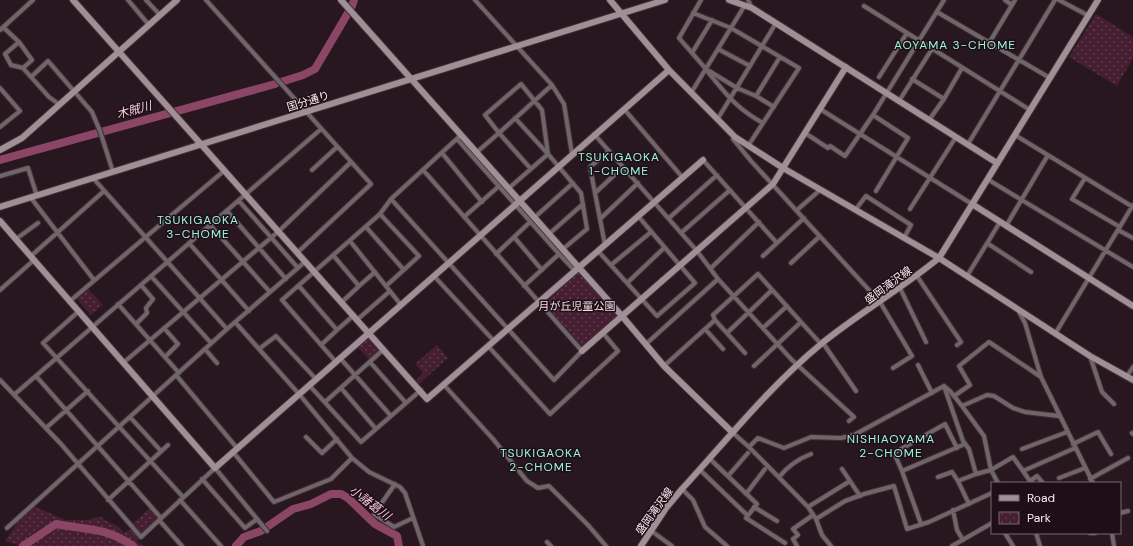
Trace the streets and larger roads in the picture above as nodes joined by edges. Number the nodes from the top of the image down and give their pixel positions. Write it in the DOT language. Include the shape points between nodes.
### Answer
graph roads {
  1 [pos="32,0"];
  2 [pos="73,0"];
  3 [pos="128,0"];
  4 [pos="146,0"];
  5 [pos="177,0"];
  6 [pos="206,0"];
  7 [pos="341,0"];
  8 [pos="475,0"];
  9 [pos="610,0"];
  10 [pos="665,0"];
  11 [pos="701,0"];
  12 [pos="729,0"];
  13 [pos="944,0"];
  14 [pos="1005,0"];
  15 [pos="1015,0"];
  16 [pos="1055,0"];
  17 [pos="1059,0"];
  18 [pos="1098,0"];
  19 [pos="747,2"];
  20 [pos="1012,5"];
  21 [pos="864,6"];
  22 [pos="937,12"];
  23 [pos="693,13"];
  24 [pos="622,14"];
  25 [pos="160,15"];
  26 [pos="1088,16"];
  27 [pos="712,20"];
  28 [pos="776,23"];
  29 [pos="149,25"];
  30 [pos="731,28"];
  31 [pos="2,29"];
  32 [pos="907,33"];
  33 [pos="920,41"];
  34 [pos="19,42"];
  35 [pos="989,42"];
  36 [pos="518,46"];
  37 [pos="762,46"];
  38 [pos="718,49"];
  39 [pos="932,49"];
  40 [pos="120,52"];
  41 [pos="692,53"];
  42 [pos="780,57"];
  43 [pos="1020,61"];
  44 [pos="750,66"];
  45 [pos="846,67"];
  46 [pos="24,68"];
  47 [pos="962,68"];
  48 [pos="706,69"];
  49 [pos="669,70"];
  50 [pos="31,77"];
  51 [pos="879,77"];
  52 [pos="1050,78"];
  53 [pos="412,79"];
  54 [pos="912,79"];
  55 [pos="552,85"];
  56 [pos="0,88"];
  57 [pos="737,88"];
  58 [pos="74,92"];
  59 [pos="691,92"];
  60 [pos="1000,92"];
  61 [pos="887,93"];
  62 [pos="756,96"];
  63 [pos="944,98"];
  64 [pos="730,99"];
  65 [pos="534,101"];
  66 [pos="899,101"];
  67 [pos="60,105"];
  68 [pos="774,107"];
  69 [pos="624,109"];
  70 [pos="820,109"];
  71 [pos="1030,110"];
  72 [pos="305,112"];
  73 [pos="873,115"];
  74 [pos="515,118"];
  75 [pos="717,120"];
  76 [pos="929,120"];
  77 [pos="763,124"];
  78 [pos="0,126"];
  79 [pos="321,129"];
  80 [pos="499,133"];
  81 [pos="805,133"];
  82 [pos="594,134"];
  83 [pos="861,134"];
  84 [pos="1015,135"];
  85 [pos="459,137"];
  86 [pos="735,137"];
  87 [pos="956,137"];
  88 [pos="202,144"];
  89 [pos="968,144"];
  90 [pos="748,146"];
  91 [pos="337,147"];
  92 [pos="0,150"];
  93 [pos="609,151"];
  94 [pos="477,152"];
  95 [pos="442,153"];
  96 [pos="548,154"];
  97 [pos="572,154"];
  98 [pos="1048,155"];
  99 [pos="897,156"];
  100 [pos="703,160"];
  101 [pos="351,162"];
  102 [pos="997,163"];
  103 [pos="558,166"];
  104 [pos="623,167"];
  105 [pos="783,168"];
  106 [pos="532,169"];
  107 [pos="225,170"];
  108 [pos="312,170"];
  109 [pos="424,171"];
  110 [pos="113,172"];
  111 [pos="717,175"];
  112 [pos="0,176"];
  113 [pos="93,178"];
  114 [pos="682,178"];
  115 [pos="930,178"];
  116 [pos="1085,178"];
  117 [pos="987,179"];
  118 [pos="573,183"];
  119 [pos="638,183"];
  120 [pos="773,184"];
  121 [pos="499,186"];
  122 [pos="509,188"];
  123 [pos="730,190"];
  124 [pos="820,190"];
  125 [pos="104,191"];
  126 [pos="876,191"];
  127 [pos="595,193"];
  128 [pos="246,194"];
  129 [pos="34,197"];
  130 [pos="391,199"];
  131 [pos="1022,200"];
  132 [pos="239,201"];
  133 [pos="482,202"];
  134 [pos="517,202"];
  135 [pos="654,202"];
  136 [pos="583,204"];
  137 [pos="972,204"];
  138 [pos="1133,206"];
  139 [pos="0,207"];
  140 [pos="746,208"];
  141 [pos="856,209"];
  142 [pos="910,209"];
  143 [pos="797,210"];
  144 [pos="227,211"];
  145 [pos="380,214"];
  146 [pos="638,216"];
  147 [pos="464,217"];
  148 [pos="669,218"];
  149 [pos="804,218"];
  150 [pos="600,219"];
  151 [pos="0,220"];
  152 [pos="532,220"];
  153 [pos="38,222"];
  154 [pos="759,222"];
  155 [pos="1000,222"];
  156 [pos="210,225"];
  157 [pos="1006,226"];
  158 [pos="366,227"];
  159 [pos="1119,228"];
  160 [pos="279,231"];
  161 [pos="58,232"];
  162 [pos="651,232"];
  163 [pos="681,233"];
  164 [pos="549,234"];
  165 [pos="479,235"];
  166 [pos="820,236"];
  167 [pos="145,237"];
  168 [pos="271,237"];
  169 [pos="514,237"];
  170 [pos="904,238"];
  171 [pos="1133,238"];
  172 [pos="16,239"];
  173 [pos="350,241"];
  174 [pos="189,243"];
  175 [pos="777,243"];
  176 [pos="987,243"];
  177 [pos="605,245"];
  178 [pos="259,248"];
  179 [pos="664,248"];
  180 [pos="1106,250"];
  181 [pos="598,251"];
  182 [pos="697,251"];
  183 [pos="298,252"];
  184 [pos="561,252"];
  185 [pos="496,254"];
  186 [pos="333,255"];
  187 [pos="763,256"];
  188 [pos="33,258"];
  189 [pos="939,258"];
  190 [pos="243,261"];
  191 [pos="306,261"];
  192 [pos="167,262"];
  193 [pos="448,263"];
  194 [pos="791,263"];
  195 [pos="611,265"];
  196 [pos="680,266"];
  197 [pos="1133,267"];
  198 [pos="298,268"];
  199 [pos="711,268"];
  200 [pos="577,269"];
  201 [pos="404,270"];
  202 [pos="542,270"];
  203 [pos="315,271"];
  204 [pos="375,272"];
  205 [pos="1031,272"];
  206 [pos="151,276"];
  207 [pos="434,276"];
  208 [pos="917,276"];
  209 [pos="967,276"];
  210 [pos="286,279"];
  211 [pos="718,279"];
  212 [pos="1088,279"];
  213 [pos="94,280"];
  214 [pos="221,280"];
  215 [pos="627,282"];
  216 [pos="141,285"];
  217 [pos="299,286"];
  218 [pos="359,286"];
  219 [pos="386,286"];
  220 [pos="524,286"];
  221 [pos="900,288"];
  222 [pos="0,290"];
  223 [pos="772,290"];
  224 [pos="390,291"];
  225 [pos="270,292"];
  226 [pos="734,296"];
  227 [pos="200,298"];
  228 [pos="642,299"];
  229 [pos="70,301"];
  230 [pos="342,302"];
  231 [pos="539,302"];
  232 [pos="880,302"];
  233 [pos="118,304"];
  234 [pos="401,305"];
  235 [pos="787,306"];
  236 [pos="1133,306"];
  237 [pos="1018,309"];
  238 [pos="79,311"];
  239 [pos="249,311"];
  240 [pos="183,312"];
  241 [pos="748,312"];
  242 [pos="622,316"];
  243 [pos="356,317"];
  244 [pos="715,320"];
  245 [pos="235,322"];
  246 [pos="801,322"];
  247 [pos="136,324"];
  248 [pos="92,327"];
  249 [pos="164,328"];
  250 [pos="763,328"];
  251 [pos="227,329"];
  252 [pos="508,329"];
  253 [pos="705,329"];
  254 [pos="337,330"];
  255 [pos="369,332"];
  256 [pos="603,332"];
  257 [pos="727,333"];
  258 [pos="1055,334"];
  259 [pos="150,340"];
  260 [pos="494,341"];
  261 [pos="926,342"];
  262 [pos="211,343"];
  263 [pos="822,343"];
  264 [pos="646,344"];
  265 [pos="777,344"];
  266 [pos="321,345"];
  267 [pos="957,345"];
  268 [pos="488,346"];
  269 [pos="205,349"];
  270 [pos="259,349"];
  271 [pos="384,349"];
  272 [pos="723,349"];
  273 [pos="582,351"];
  274 [pos="745,353"];
  275 [pos="1090,356"];
  276 [pos="165,357"];
  277 [pos="57,358"];
  278 [pos="338,360"];
  279 [pos="370,362"];
  280 [pos="123,363"];
  281 [pos="217,363"];
  282 [pos="797,365"];
  283 [pos="918,365"];
  284 [pos="664,366"];
  285 [pos="754,366"];
  286 [pos="1133,367"];
  287 [pos="893,368"];
  288 [pos="177,374"];
  289 [pos="355,375"];
  290 [pos="36,376"];
  291 [pos="1041,377"];
  292 [pos="1130,378"];
  293 [pos="316,379"];
  294 [pos="0,380"];
  295 [pos="444,384"];
  296 [pos="2,385"];
  297 [pos="309,385"];
  298 [pos="944,386"];
  299 [pos="341,388"];
  300 [pos="421,390"];
  301 [pos="88,391"];
  302 [pos="856,391"];
  303 [pos="932,393"];
  304 [pos="15,394"];
  305 [pos="299,394"];
  306 [pos="153,396"];
  307 [pos="954,396"];
  308 [pos="325,402"];
  309 [pos="406,403"];
  310 [pos="1114,404"];
  311 [pos="962,406"];
  312 [pos="66,410"];
  313 [pos="391,416"];
  314 [pos="1059,416"];
  315 [pos="130,417"];
  316 [pos="849,422"];
  317 [pos="120,427"];
  318 [pos="46,428"];
  319 [pos="376,429"];
  320 [pos="1067,432"];
  321 [pos="733,433"];
  322 [pos="306,437"];
  323 [pos="337,439"];
  324 [pos="965,444"];
  325 [pos="98,445"];
  326 [pos="168,445"];
  327 [pos="1074,446"];
  328 [pos="749,447"];
  329 [pos="957,448"];
  330 [pos="1022,449"];
  331 [pos="235,450"];
  332 [pos="161,451"];
  333 [pos="748,453"];
  334 [pos="811,454"];
  335 [pos="1111,454"];
  336 [pos="352,458"];
  337 [pos="1128,458"];
  338 [pos="710,459"];
  339 [pos="151,461"];
  340 [pos="77,464"];
  341 [pos="214,468"];
  342 [pos="1085,468"];
  343 [pos="766,469"];
  344 [pos="842,469"];
  345 [pos="700,470"];
  346 [pos="991,470"];
  347 [pos="1023,471"];
  348 [pos="902,472"];
  349 [pos="976,474"];
  350 [pos="728,476"];
  351 [pos="779,477"];
  352 [pos="938,477"];
  353 [pos="1059,478"];
  354 [pos="202,479"];
  355 [pos="129,481"];
  356 [pos="850,481"];
  357 [pos="958,481"];
  358 [pos="1092,481"];
  359 [pos="997,482"];
  360 [pos="1042,482"];
  361 [pos="395,484"];
  362 [pos="682,489"];
  363 [pos="991,493"];
  364 [pos="746,494"];
  365 [pos="860,496"];
  366 [pos="182,498"];
  367 [pos="108,500"];
  368 [pos="969,504"];
  369 [pos="754,507"];
  370 [pos="808,507"];
  371 [pos="953,510"];
  372 [pos="1128,511"];
  373 [pos="1121,513"];
  374 [pos="747,515"];
  375 [pos="813,515"];
  376 [pos="413,518"];
  377 [pos="160,519"];
  378 [pos="257,519"];
  379 [pos="816,520"];
  380 [pos="777,521"];
  381 [pos="921,524"];
  382 [pos="991,524"];
  383 [pos="7,528"];
  384 [pos="265,529"];
  385 [pos="650,530"];
  386 [pos="1006,534"];
  387 [pos="1036,534"];
  388 [pos="1112,534"];
  389 [pos="963,540"];
  390 [pos="547,542"];
  391 [pos="785,543"];
  392 [pos="182,546"];
  393 [pos="221,546"];
  394 [pos="423,546"];
  395 [pos="551,546"];
  396 [pos="606,546"];
  397 [pos="641,546"];
  398 [pos="672,546"];
  399 [pos="727,546"];
  400 [pos="797,546"];
  401 [pos="830,546"];
  402 [pos="952,546"];
  403 [pos="1013,546"];
  404 [pos="1040,546"];
  405 [pos="1114,546"];
  1 -- 31 [label="street"];
  2 -- 40 [label="street"];
  3 -- 29 [label="street"];
  4 -- 25 [label="street"];
  5 -- 25 [label="street"];
  6 -- 72 [label="street"];
  7 -- 53 [label="street"];
  8 -- 36 [label="street" via="513,44"];
  9 -- 24 [label="street"];
  10 -- 24 [label="street, 国分通り"];
  11 -- 23 [label="street"];
  12 -- 19 [label="street"];
  13 -- 22 [label="street"];
  14 -- 20 [label="street"];
  15 -- 20 [label="street"];
  16 -- 43 [label="street"];
  17 -- 26 [label="street"];
  18 -- 26 [label="street, 盛岡滝沢線"];
  19 -- 28 [label="street"];
  19 -- 30 [label="street"];
  20 -- 35 [label="street"];
  21 -- 32 [label="street"];
  22 -- 33 [label="street"];
  22 -- 35 [label="street"];
  23 -- 27 [label="street"];
  23 -- 41 [label="street" via="679,38"];
  24 -- 36 [label="street, 国分通り"];
  24 -- 49 [label="street"];
  25 -- 29 [label="street"];
  26 -- 52 [label="street, 盛岡滝沢線"];
  27 -- 30 [label="street"];
  27 -- 41 [label="street"];
  28 -- 37 [label="street"];
  28 -- 45 [label="street"];
  29 -- 40 [label="street"];
  30 -- 37 [label="street"];
  30 -- 38 [label="street"];
  31 -- 34 [label="street"];
  32 -- 33 [label="street"];
  32 -- 51 [label="street"];
  33 -- 39 [label="street"];
  33 -- 61 [label="street"];
  34 -- 46 [label="street" via="32,60"];
  34 -- 46 [label="street" via="5,54 11,65"];
  35 -- 43 [label="street"];
  36 -- 53 [label="street, 国分通り"];
  36 -- 55 [label="street"];
  37 -- 42 [label="street"];
  37 -- 44 [label="street"];
  38 -- 44 [label="street"];
  38 -- 48 [label="street"];
  39 -- 47 [label="street"];
  39 -- 54 [label="street"];
  40 -- 58 [label="street"];
  40 -- 88 [label="street"];
  41 -- 48 [label="street"];
  42 -- 62 [label="street"];
  42 -- 68 [label="street" via="799,68"];
  43 -- 52 [label="street"];
  43 -- 60 [label="street"];
  44 -- 57 [label="street"];
  45 -- 61 [label="street"];
  45 -- 70 [label="street"];
  46 -- 50 [label="street"];
  47 -- 60 [label="street"];
  47 -- 63 [label="street"];
  48 -- 57 [label="street"];
  48 -- 59 [label="street"];
  48 -- 64 [label="street"];
  49 -- 59 [label="street"];
  49 -- 69 [label="street"];
  50 -- 58 [label="street" via="48,61"];
  50 -- 67 [label="street"];
  52 -- 71 [label="street, 盛岡滝沢線"];
  53 -- 72 [label="street, 国分通り"];
  53 -- 85 [label="street"];
  54 -- 63 [label="street"];
  54 -- 66 [label="street"];
  55 -- 65 [label="street"];
  55 -- 97 [label="street" via="564,104"];
  56 -- 78 [label="street" via="20,111"];
  57 -- 62 [label="street"];
  57 -- 64 [label="street"];
  58 -- 67 [label="street"];
  58 -- 110 [label="street" via="92,112"];
  59 -- 75 [label="street"];
  60 -- 71 [label="street"];
  60 -- 89 [label="street"];
  61 -- 66 [label="street"];
  61 -- 73 [label="street"];
  62 -- 68 [label="street"];
  63 -- 76 [label="street"];
  64 -- 75 [label="street"];
  64 -- 77 [label="street" via="745,113"];
  65 -- 74 [label="street"];
  65 -- 80 [label="street" via="521,84 485,115"];
  65 -- 96 [label="street" via="542,110"];
  66 -- 76 [label="street"];
  67 -- 92 [label="street" via="22,138"];
  68 -- 77 [label="street"];
  69 -- 82 [label="street"];
  69 -- 114 [label="street"];
  70 -- 81 [label="street"];
  70 -- 83 [label="street"];
  71 -- 84 [label="street, 盛岡滝沢線"];
  72 -- 79 [label="street"];
  72 -- 88 [label="street, 国分通り"];
  73 -- 83 [label="street"];
  73 -- 99 [label="street" via="908,138"];
  74 -- 80 [label="street"];
  74 -- 96 [label="street"];
  75 -- 86 [label="street"];
  76 -- 87 [label="street"];
  77 -- 90 [label="street"];
  79 -- 91 [label="street"];
  79 -- 128 [label="street"];
  80 -- 94 [label="street"];
  80 -- 106 [label="street"];
  81 -- 83 [label="street" via="845,156"];
  81 -- 105 [label="street"];
  82 -- 93 [label="street"];
  82 -- 97 [label="street"];
  83 -- 99 [label="street"];
  84 -- 98 [label="street"];
  84 -- 102 [label="street, 盛岡滝沢線"];
  85 -- 94 [label="street"];
  85 -- 95 [label="street"];
  85 -- 121 [label="street"];
  86 -- 90 [label="street"];
  86 -- 120 [label="street" via="733,139"];
  87 -- 89 [label="street"];
  87 -- 115 [label="street"];
  88 -- 107 [label="street"];
  88 -- 110 [label="street, 国分通り"];
  89 -- 102 [label="street"];
  90 -- 105 [label="street"];
  91 -- 101 [label="street"];
  91 -- 108 [label="street"];
  93 -- 104 [label="street"];
  93 -- 127 [label="street" via="590,168"];
  94 -- 122 [label="street"];
  95 -- 109 [label="street"];
  95 -- 133 [label="street"];
  96 -- 103 [label="street"];
  96 -- 106 [label="street"];
  97 -- 103 [label="street"];
  98 -- 116 [label="street"];
  98 -- 131 [label="street"];
  99 -- 115 [label="street"];
  99 -- 126 [label="street"];
  100 -- 111 [label="street"];
  100 -- 114 [label="street"];
  101 -- 160 [label="street"];
  101 -- 183 [label="street" via="371,184"];
  102 -- 117 [label="street, 盛岡滝沢線"];
  103 -- 118 [label="street"];
  103 -- 134 [label="street"];
  104 -- 119 [label="street"];
  104 -- 127 [label="street"];
  105 -- 120 [label="street"];
  105 -- 124 [label="street"];
  106 -- 122 [label="street"];
  107 -- 128 [label="street"];
  107 -- 167 [label="street"];
  109 -- 130 [label="street"];
  109 -- 147 [label="street"];
  110 -- 113 [label="street, 国分通り"];
  111 -- 123 [label="street"];
  111 -- 148 [label="street"];
  112 -- 129 [label="street" via="28,168"];
  113 -- 125 [label="street"];
  113 -- 129 [label="street, 国分通り"];
  114 -- 135 [label="street"];
  115 -- 137 [label="street"];
  115 -- 142 [label="street"];
  116 -- 138 [label="street"];
  116 -- 159 [label="street" via="1072,199"];
  117 -- 131 [label="street"];
  117 -- 137 [label="street, 盛岡滝沢線"];
  118 -- 136 [label="street" via="581,193"];
  118 -- 152 [label="street"];
  119 -- 135 [label="street"];
  119 -- 150 [label="street"];
  120 -- 140 [label="street"];
  120 -- 143 [label="street"];
  121 -- 133 [label="street"];
  121 -- 134 [label="street"];
  122 -- 134 [label="street"];
  123 -- 140 [label="street"];
  123 -- 163 [label="street"];
  124 -- 143 [label="street"];
  124 -- 170 [label="street"];
  125 -- 161 [label="street"];
  125 -- 167 [label="street"];
  127 -- 150 [label="street"];
  128 -- 132 [label="street"];
  128 -- 160 [label="street"];
  129 -- 139 [label="street, 国分通り"];
  129 -- 161 [label="street"];
  130 -- 145 [label="street"];
  130 -- 193 [label="street"];
  131 -- 157 [label="street"];
  131 -- 180 [label="street"];
  132 -- 144 [label="street"];
  132 -- 168 [label="street"];
  133 -- 147 [label="street"];
  134 -- 152 [label="street"];
  134 -- 165 [label="street"];
  135 -- 146 [label="street"];
  135 -- 148 [label="street"];
  136 -- 164 [label="street"];
  136 -- 184 [label="street" via="587,229"];
  137 -- 155 [label="street"];
  137 -- 189 [label="street, 盛岡滝沢線"];
  138 -- 159 [label="street"];
  140 -- 154 [label="street"];
  140 -- 182 [label="street"];
  141 -- 170 [label="street" via="866,196 911,225"];
  143 -- 149 [label="street"];
  144 -- 156 [label="street"];
  144 -- 178 [label="street"];
  145 -- 158 [label="street"];
  145 -- 201 [label="street" via="419,256"];
  146 -- 162 [label="street"];
  146 -- 177 [label="street"];
  147 -- 165 [label="street"];
  148 -- 163 [label="street"];
  149 -- 166 [label="street"];
  149 -- 175 [label="street"];
  150 -- 177 [label="street"];
  151 -- 172 [label="street"];
  152 -- 164 [label="street"];
  152 -- 169 [label="street"];
  152 -- 184 [label="street"];
  153 -- 172 [label="street"];
  154 -- 175 [label="street"];
  154 -- 199 [label="street"];
  155 -- 157 [label="street"];
  155 -- 176 [label="street"];
  156 -- 174 [label="street"];
  156 -- 190 [label="street"];
  157 -- 212 [label="street"];
  158 -- 173 [label="street"];
  158 -- 201 [label="street"];
  159 -- 171 [label="street"];
  159 -- 180 [label="street"];
  160 -- 168 [label="street"];
  160 -- 183 [label="street"];
  161 -- 188 [label="street"];
  161 -- 213 [label="street"];
  162 -- 179 [label="street"];
  162 -- 195 [label="street"];
  163 -- 182 [label="street"];
  164 -- 184 [label="street"];
  165 -- 185 [label="street"];
  165 -- 193 [label="street"];
  166 -- 194 [label="street"];
  166 -- 232 [label="street"];
  167 -- 192 [label="street"];
  167 -- 213 [label="street"];
  168 -- 178 [label="street"];
  168 -- 198 [label="street"];
  169 -- 185 [label="street"];
  169 -- 202 [label="street"];
  170 -- 189 [label="street"];
  172 -- 188 [label="street"];
  173 -- 186 [label="street"];
  173 -- 204 [label="street"];
  174 -- 192 [label="street"];
  174 -- 214 [label="street"];
  175 -- 187 [label="street"];
  176 -- 205 [label="street"];
  176 -- 209 [label="street"];
  177 -- 181 [label="street"];
  178 -- 190 [label="street"];
  178 -- 210 [label="street"];
  179 -- 196 [label="street"];
  179 -- 215 [label="street"];
  180 -- 197 [label="street"];
  180 -- 212 [label="street"];
  181 -- 195 [label="street"];
  181 -- 200 [label="street"];
  182 -- 196 [label="street"];
  182 -- 199 [label="street"];
  183 -- 191 [label="street"];
  184 -- 200 [label="street"];
  184 -- 202 [label="street"];
  185 -- 220 [label="street"];
  186 -- 203 [label="street"];
  186 -- 218 [label="street"];
  188 -- 222 [label="street"];
  188 -- 229 [label="street"];
  189 -- 208 [label="street, 盛岡滝沢線"];
  189 -- 209 [label="street"];
  190 -- 214 [label="street"];
  190 -- 225 [label="street"];
  191 -- 198 [label="street"];
  191 -- 203 [label="street"];
  192 -- 206 [label="street"];
  192 -- 227 [label="street"];
  193 -- 207 [label="street"];
  193 -- 252 [label="street"];
  195 -- 215 [label="street"];
  196 -- 228 [label="street"];
  196 -- 228 [label="street" via="695,283 662,312 657,316"];
  198 -- 210 [label="street"];
  199 -- 211 [label="street"];
  200 -- 231 [label="street"];
  200 -- 242 [label="street"];
  201 -- 219 [label="street"];
  202 -- 220 [label="street"];
  203 -- 217 [label="street"];
  203 -- 230 [label="street"];
  204 -- 218 [label="street"];
  204 -- 219 [label="street"];
  206 -- 216 [label="street"];
  206 -- 240 [label="street"];
  207 -- 234 [label="street"];
  207 -- 260 [label="street"];
  208 -- 221 [label="street, 盛岡滝沢線"];
  208 -- 267 [label="street" via="962,342"];
  209 -- 237 [label="street"];
  210 -- 225 [label="street"];
  211 -- 226 [label="street"];
  211 -- 264 [label="street"];
  212 -- 236 [label="street"];
  212 -- 258 [label="street"];
  213 -- 229 [label="street"];
  214 -- 227 [label="street"];
  214 -- 239 [label="street"];
  215 -- 228 [label="street"];
  216 -- 233 [label="street"];
  216 -- 247 [label="street" via="153,299 146,308 147,312"];
  217 -- 254 [label="street"];
  217 -- 266 [label="street" via="282,300"];
  218 -- 230 [label="street"];
  219 -- 224 [label="street"];
  220 -- 231 [label="street"];
  221 -- 232 [label="street, 盛岡滝沢線"];
  221 -- 261 [label="street"];
  223 -- 226 [label="street" via="758,274"];
  223 -- 235 [label="street"];
  223 -- 241 [label="street"];
  224 -- 234 [label="street"];
  224 -- 243 [label="street"];
  225 -- 239 [label="street"];
  226 -- 241 [label="street"];
  226 -- 244 [label="street" via="713,315"];
  227 -- 240 [label="street"];
  227 -- 251 [label="street"];
  228 -- 242 [label="street"];
  229 -- 238 [label="street"];
  230 -- 243 [label="street"];
  231 -- 252 [label="street"];
  231 -- 273 [label="street"];
  232 -- 263 [label="street, 盛岡滝沢線"];
  232 -- 287 [label="street" via="912,356"];
  233 -- 247 [label="street"];
  233 -- 248 [label="street"];
  234 -- 255 [label="street"];
  235 -- 246 [label="street"];
  235 -- 250 [label="street"];
  237 -- 258 [label="street"];
  237 -- 291 [label="street" via="1025,323"];
  238 -- 248 [label="street"];
  238 -- 277 [label="street" via="43,342"];
  239 -- 245 [label="street"];
  240 -- 249 [label="street"];
  240 -- 262 [label="street"];
  241 -- 250 [label="street"];
  241 -- 257 [label="street"];
  242 -- 256 [label="street"];
  242 -- 264 [label="street"];
  243 -- 254 [label="street"];
  243 -- 255 [label="street"];
  244 -- 253 [label="street"];
  244 -- 257 [label="street"];
  245 -- 251 [label="street"];
  245 -- 270 [label="street"];
  246 -- 263 [label="street"];
  246 -- 265 [label="street"];
  247 -- 259 [label="street"];
  248 -- 277 [label="street"];
  248 -- 280 [label="street"];
  249 -- 259 [label="street"];
  249 -- 276 [label="street" via="178,344"];
  250 -- 265 [label="street"];
  251 -- 262 [label="street"];
  252 -- 260 [label="street"];
  252 -- 273 [label="street" via="554,380"];
  253 -- 272 [label="street"];
  253 -- 284 [label="street"];
  254 -- 266 [label="street"];
  255 -- 271 [label="street"];
  255 -- 278 [label="street"];
  256 -- 268 [label="street" via="618,351 550,414"];
  256 -- 273 [label="street"];
  257 -- 274 [label="street"];
  258 -- 275 [label="street"];
  259 -- 276 [label="street"];
  259 -- 280 [label="street"];
  260 -- 268 [label="street"];
  262 -- 269 [label="street"];
  263 -- 282 [label="street, 盛岡滝沢線"];
  263 -- 302 [label="street"];
  264 -- 284 [label="street"];
  265 -- 282 [label="street"];
  265 -- 285 [label="street"];
  266 -- 278 [label="street"];
  268 -- 295 [label="street"];
  269 -- 281 [label="street"];
  269 -- 288 [label="street"];
  270 -- 293 [label="street" via="276,336"];
  270 -- 305 [label="street"];
  271 -- 279 [label="street"];
  271 -- 300 [label="street"];
  275 -- 292 [label="street"];
  275 -- 310 [label="street" via="1102,392"];
  276 -- 288 [label="street"];
  277 -- 290 [label="street"];
  277 -- 301 [label="street"];
  278 -- 289 [label="street"];
  278 -- 293 [label="street"];
  279 -- 289 [label="street"];
  279 -- 309 [label="street"];
  280 -- 306 [label="street"];
  282 -- 316 [label="street" via="854,417"];
  282 -- 321 [label="street, 盛岡滝沢線"];
  283 -- 303 [label="street"];
  284 -- 321 [label="street"];
  286 -- 292 [label="street"];
  288 -- 306 [label="street"];
  288 -- 331 [label="street"];
  289 -- 299 [label="street"];
  289 -- 313 [label="street"];
  290 -- 304 [label="street"];
  290 -- 312 [label="street"];
  291 -- 307 [label="street" via="989,342 959,366 970,385"];
  291 -- 314 [label="street"];
  293 -- 297 [label="street"];
  294 -- 296 [label="street"];
  295 -- 300 [label="street" via="428,399"];
  295 -- 396 [label="street" via="527,481 538,488 549,486"];
  296 -- 304 [label="street"];
  297 -- 305 [label="street"];
  297 -- 308 [label="street"];
  298 -- 303 [label="street"];
  298 -- 307 [label="street"];
  298 -- 324 [label="street"];
  299 -- 308 [label="street"];
  299 -- 319 [label="street"];
  300 -- 309 [label="street"];
  301 -- 312 [label="street"];
  301 -- 317 [label="street"];
  303 -- 328 [label="street" via="854,435 841,438 811,437 784,448 758,438"];
  304 -- 318 [label="street"];
  305 -- 323 [label="street"];
  305 -- 331 [label="street"];
  306 -- 315 [label="street"];
  306 -- 341 [label="street"];
  307 -- 311 [label="street"];
  308 -- 319 [label="street" via="361,442"];
  309 -- 313 [label="street"];
  311 -- 314 [label="street" via="987,395 1025,412"];
  311 -- 346 [label="street" via="984,436"];
  312 -- 318 [label="street"];
  312 -- 325 [label="street"];
  313 -- 319 [label="street"];
  314 -- 320 [label="street"];
  315 -- 317 [label="street"];
  315 -- 332 [label="street"];
  317 -- 325 [label="street"];
  317 -- 339 [label="street"];
  318 -- 340 [label="street"];
  320 -- 327 [label="street"];
  320 -- 330 [label="street"];
  321 -- 328 [label="street"];
  321 -- 338 [label="street, 盛岡滝沢線"];
  322 -- 323 [label="street" via="322,453"];
  323 -- 336 [label="street"];
  324 -- 329 [label="street"];
  324 -- 349 [label="street" via="969,449"];
  325 -- 340 [label="street"];
  325 -- 355 [label="street"];
  326 -- 332 [label="street"];
  327 -- 335 [label="street" via="1098,432"];
  327 -- 342 [label="street"];
  327 -- 347 [label="street"];
  328 -- 351 [label="street"];
  329 -- 348 [label="street"];
  329 -- 348 [label="street" via="945,424 894,453"];
  331 -- 336 [label="street" via="274,502 331,479"];
  331 -- 341 [label="street"];
  332 -- 339 [label="street"];
  333 -- 350 [label="street"];
  334 -- 351 [label="street" via="787,467"];
  336 -- 361 [label="street" via="369,472"];
  337 -- 358 [label="street"];
  338 -- 345 [label="street, 盛岡滝沢線"];
  338 -- 350 [label="street"];
  339 -- 355 [label="street"];
  339 -- 366 [label="street"];
  340 -- 367 [label="street"];
  340 -- 383 [label="street"];
  341 -- 354 [label="street"];
  341 -- 378 [label="street"];
  342 -- 353 [label="street"];
  342 -- 358 [label="street"];
  343 -- 364 [label="street"];
  344 -- 356 [label="street"];
  345 -- 362 [label="street, 盛岡滝沢線"];
  345 -- 374 [label="street"];
  346 -- 347 [label="street" via="1013,456"];
  346 -- 349 [label="street"];
  346 -- 359 [label="street"];
  347 -- 360 [label="street" via="1030,481 1037,476"];
  348 -- 381 [label="street"];
  349 -- 357 [label="street"];
  350 -- 364 [label="street"];
  351 -- 370 [label="street"];
  352 -- 357 [label="street" via="952,472"];
  354 -- 366 [label="street"];
  354 -- 378 [label="street" via="245,528"];
  355 -- 367 [label="street"];
  355 -- 377 [label="street"];
  356 -- 365 [label="street"];
  356 -- 370 [label="street"];
  357 -- 368 [label="street"];
  361 -- 376 [label="street" via="405,493"];
  361 -- 376 [label="street" via="374,514 394,527"];
  362 -- 385 [label="street, 盛岡滝沢線"];
  362 -- 399 [label="street" via="693,500 705,527"];
  363 -- 368 [label="street"];
  364 -- 369 [label="street" via="757,504"];
  365 -- 379 [label="street" via="845,501"];
  365 -- 381 [label="street" via="894,486 907,529"];
  366 -- 377 [label="street"];
  366 -- 393 [label="street"];
  367 -- 377 [label="street" via="141,537"];
  368 -- 371 [label="street"];
  369 -- 374 [label="street"];
  369 -- 380 [label="street"];
  370 -- 375 [label="street"];
  371 -- 381 [label="street"];
  371 -- 389 [label="street" via="957,530"];
  372 -- 373 [label="street"];
  374 -- 391 [label="street" via="746,518"];
  375 -- 379 [label="street"];
  375 -- 400 [label="street" via="794,529 798,535 793,539"];
  376 -- 394 [label="street"];
  377 -- 392 [label="street"];
  378 -- 384 [label="street"];
  379 -- 401 [label="street"];
  382 -- 389 [label="street"];
  385 -- 397 [label="street, 盛岡滝沢線"];
  385 -- 398 [label="street"];
  386 -- 403 [label="street"];
  387 -- 404 [label="street"];
  388 -- 405 [label="street"];
  389 -- 402 [label="street"];
  390 -- 395 [label="street"];
}
